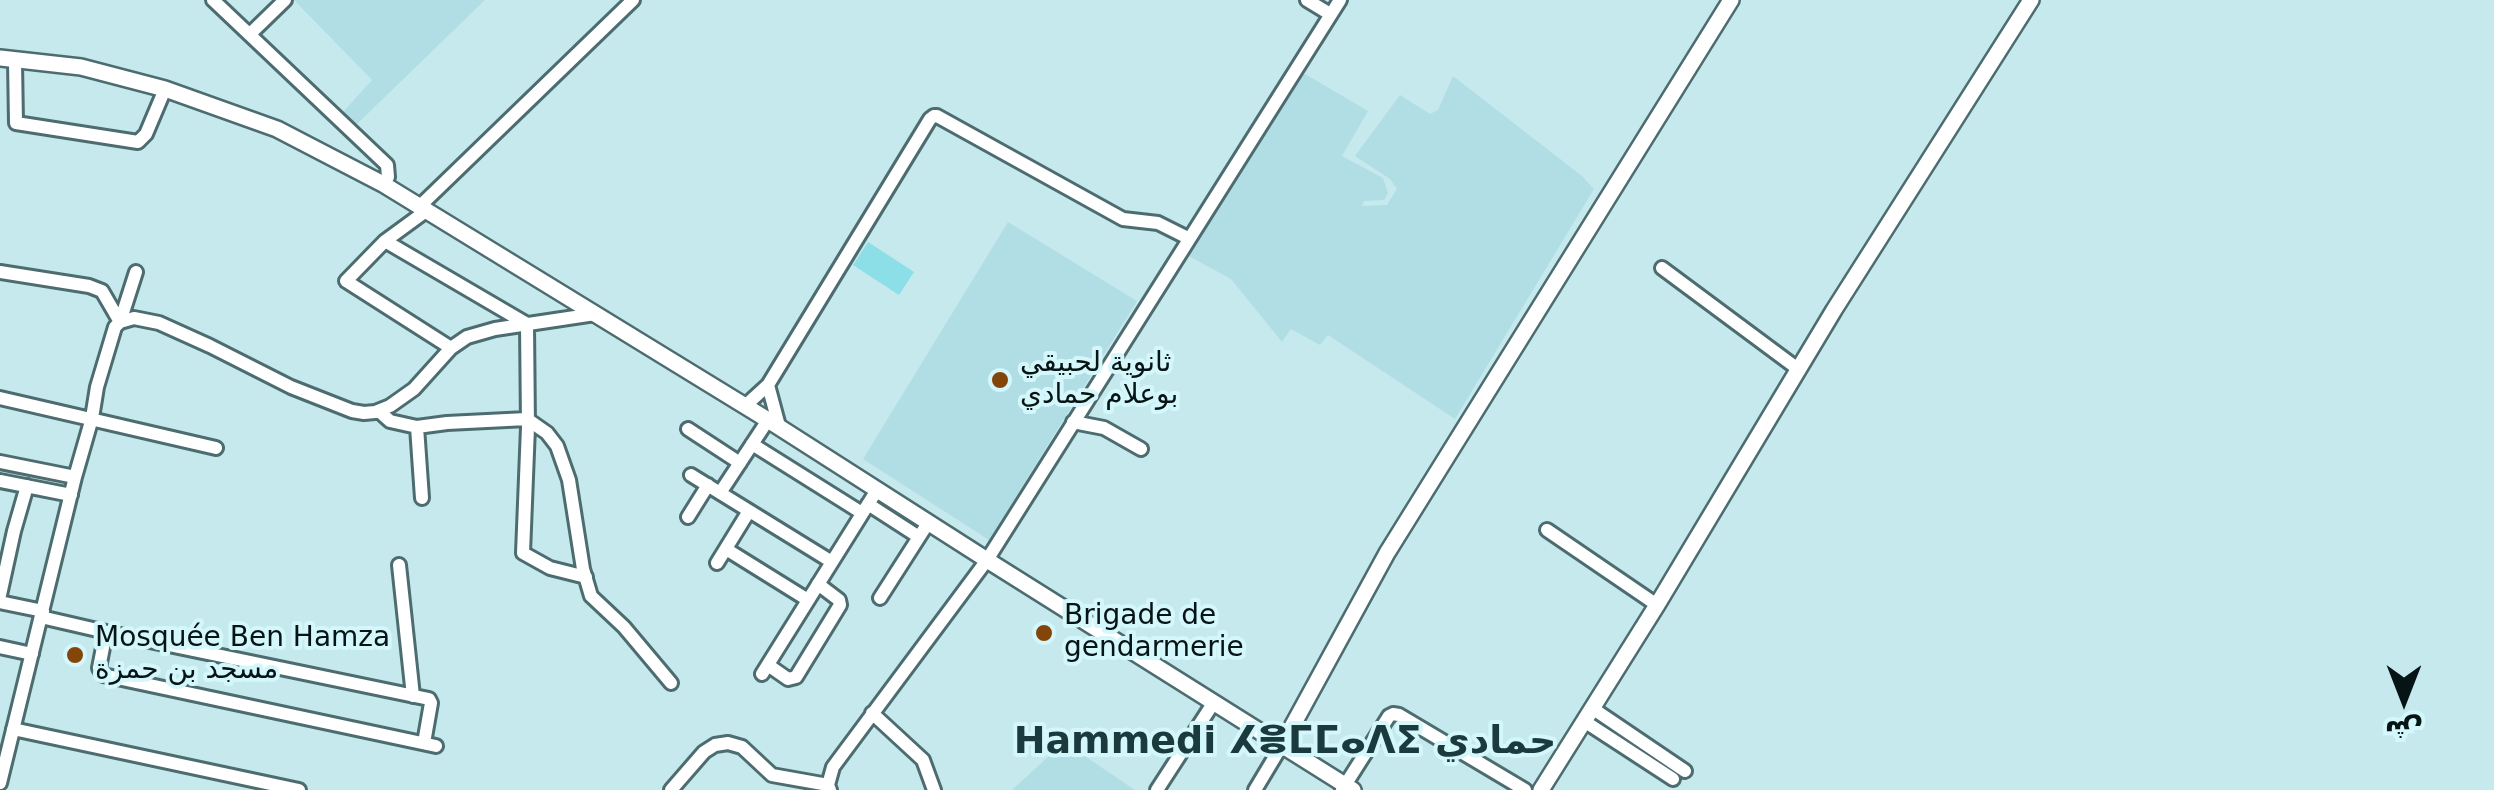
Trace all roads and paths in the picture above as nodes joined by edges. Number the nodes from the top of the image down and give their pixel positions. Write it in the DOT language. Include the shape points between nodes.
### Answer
graph roads {
  1 [pos="213,0"];
  2 [pos="285,0"];
  3 [pos="633,0"];
  4 [pos="1307,0"];
  5 [pos="1340,0"];
  6 [pos="1731,0"];
  7 [pos="2031,0"];
  8 [pos="1330,14"];
  9 [pos="250,34"];
  10 [pos="8,59"];
  11 [pos="166,89"];
  12 [pos="383,184"];
  13 [pos="423,208"];
  14 [pos="1188,238"];
  15 [pos="386,241"];
  16 [pos="1662,268"];
  17 [pos="0,272"];
  18 [pos="136,272"];
  19 [pos="595,314"];
  20 [pos="120,322"];
  21 [pos="528,324"];
  22 [pos="451,348"];
  23 [pos="1798,369"];
  24 [pos="768,385"];
  25 [pos="0,398"];
  26 [pos="745,406"];
  27 [pos="375,412"];
  28 [pos="92,418"];
  29 [pos="528,420"];
  30 [pos="1074,422"];
  31 [pos="774,423"];
  32 [pos="417,427"];
  33 [pos="688,429"];
  34 [pos="752,444"];
  35 [pos="216,448"];
  36 [pos="1140,450"];
  37 [pos="0,462"];
  38 [pos="740,463"];
  39 [pos="691,475"];
  40 [pos="76,477"];
  41 [pos="0,481"];
  42 [pos="708,485"];
  43 [pos="27,486"];
  44 [pos="720,493"];
  45 [pos="71,495"];
  46 [pos="422,498"];
  47 [pos="869,502"];
  48 [pos="749,511"];
  49 [pos="688,517"];
  50 [pos="928,522"];
  51 [pos="7,530"];
  52 [pos="1547,530"];
  53 [pos="919,538"];
  54 [pos="726,549"];
  55 [pos="987,560"];
  56 [pos="832,562"];
  57 [pos="717,563"];
  58 [pos="399,565"];
  59 [pos="586,577"];
  60 [pos="818,584"];
  61 [pos="880,598"];
  62 [pos="0,599"];
  63 [pos="808,600"];
  64 [pos="1656,605"];
  65 [pos="42,614"];
  66 [pos="106,632"];
  67 [pos="0,648"];
  68 [pos="32,654"];
  69 [pos="671,683"];
  70 [pos="413,696"];
  71 [pos="1214,702"];
  72 [pos="872,714"];
  73 [pos="1588,715"];
  74 [pos="8,734"];
  75 [pos="1282,746"];
  76 [pos="1679,775"];
  77 [pos="0,783"];
  78 [pos="829,788"];
  79 [pos="1347,788"];
  80 [pos="299,790"];
  81 [pos="671,790"];
  82 [pos="934,790"];
  83 [pos="1157,790"];
  84 [pos="1255,790"];
  85 [pos="1525,790"];
  86 [pos="1541,790"];
  1 -- 9 [label="street"];
  2 -- 9 [label="street"];
  3 -- 13 [label="street"];
  4 -- 8 [label="street"];
  5 -- 8 [label="street"];
  6 -- 75 [label="main road" via="1387,553"];
  7 -- 23 [label="main road"];
  8 -- 14 [label="street"];
  9 -- 12 [label="street" via="387,165"];
  10 -- 11 [label="main road" via="81,67"];
  10 -- 11 [label="street" via="16,124 138,142"];
  11 -- 12 [label="main road" via="277,129"];
  12 -- 13 [label="main road"];
  13 -- 15 [label="street"];
  13 -- 19 [label="main road"];
  14 -- 24 [label="street" via="1158,223 1123,219 934,116"];
  14 -- 30 [label="street"];
  15 -- 21 [label="street"];
  15 -- 22 [label="street" via="346,281"];
  16 -- 23 [label="street"];
  17 -- 20 [label="street" via="102,291"];
  18 -- 20 [label="street"];
  19 -- 21 [label="street"];
  19 -- 26 [label="main road"];
  20 -- 27 [label="street" via="159,323 291,387 352,411"];
  20 -- 28 [label="street"];
  21 -- 22 [label="street" via="468,337"];
  21 -- 29 [label="street"];
  22 -- 27 [label="street" via="414,389"];
  23 -- 64 [label="main road"];
  24 -- 26 [label="street"];
  24 -- 31 [label="street"];
  25 -- 28 [label="street"];
  26 -- 31 [label="main road"];
  27 -- 32 [label="street"];
  28 -- 35 [label="street"];
  28 -- 40 [label="street"];
  29 -- 32 [label="street"];
  29 -- 59 [label="street" via="556,446"];
  29 -- 59 [label="street" via="523,553"];
  30 -- 36 [label="street" via="1104,428"];
  30 -- 55 [label="street"];
  31 -- 34 [label="street"];
  31 -- 47 [label="main road"];
  32 -- 46 [label="street"];
  33 -- 38 [label="street"];
  34 -- 38 [label="street"];
  34 -- 47 [label="street"];
  37 -- 40 [label="street"];
  38 -- 44 [label="street"];
  39 -- 42 [label="street"];
  40 -- 45 [label="street"];
  41 -- 43 [label="street"];
  42 -- 44 [label="street"];
  42 -- 49 [label="street"];
  43 -- 45 [label="street"];
  43 -- 51 [label="street"];
  44 -- 48 [label="street"];
  45 -- 65 [label="street"];
  47 -- 50 [label="main road"];
  47 -- 53 [label="street"];
  47 -- 56 [label="street"];
  48 -- 54 [label="street"];
  48 -- 56 [label="street"];
  50 -- 53 [label="street"];
  50 -- 55 [label="main road"];
  51 -- 62 [label="street"];
  52 -- 64 [label="street"];
  53 -- 61 [label="street"];
  54 -- 57 [label="street"];
  54 -- 63 [label="street"];
  55 -- 71 [label="main road"];
  55 -- 72 [label="street"];
  56 -- 60 [label="street"];
  58 -- 70 [label="street"];
  59 -- 69 [label="street" via="592,596"];
  60 -- 63 [label="street"];
  60 -- 63 [label="street" via="845,598 788,679 765,669"];
  62 -- 65 [label="street"];
  64 -- 73 [label="main road"];
  65 -- 66 [label="street"];
  65 -- 68 [label="street"];
  66 -- 70 [label="street"];
  66 -- 70 [label="street" via="102,675 430,744 431,703"];
  67 -- 68 [label="street"];
  68 -- 74 [label="street"];
  71 -- 75 [label="main road"];
  71 -- 83 [label="street"];
  72 -- 78 [label="street" via="833,768"];
  72 -- 82 [label="street" via="923,760"];
  73 -- 76 [label="street"];
  73 -- 86 [label="main road"];
  74 -- 77 [label="street"];
  74 -- 80 [label="street"];
  75 -- 79 [label="main road"];
  75 -- 84 [label="street"];
  78 -- 81 [label="street" via="772,775 742,747 728,744 704,752"];
  79 -- 85 [label="street" via="1393,714"];
}
